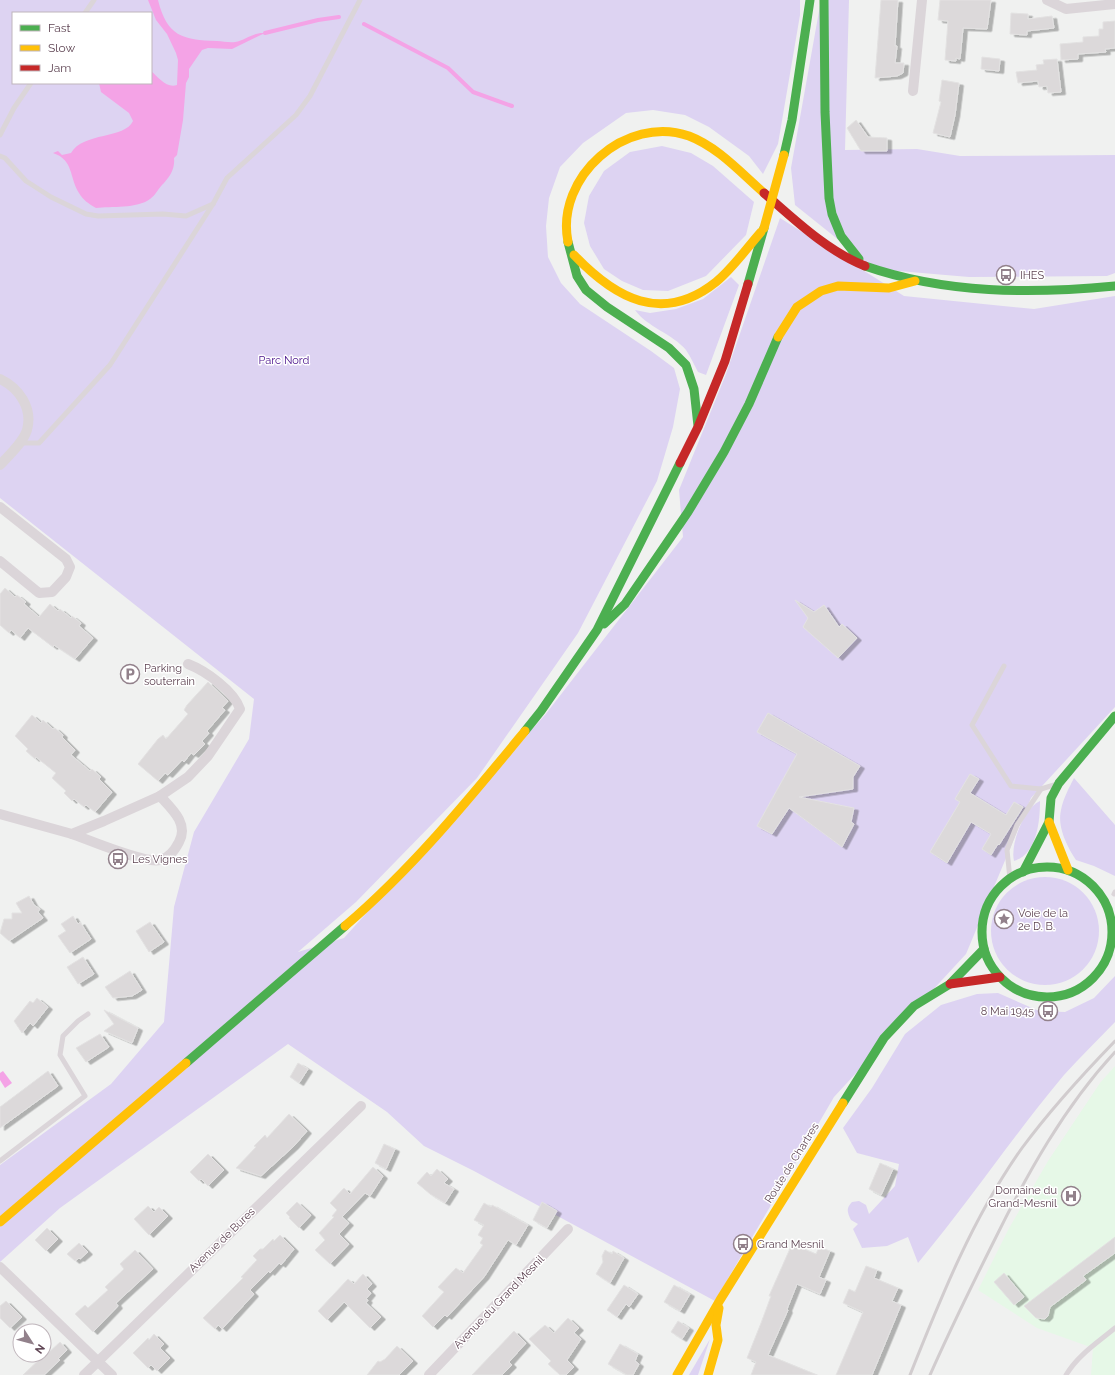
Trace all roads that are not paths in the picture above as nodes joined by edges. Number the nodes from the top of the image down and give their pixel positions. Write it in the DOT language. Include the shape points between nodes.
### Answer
graph roads {
  1 [pos="94,0"];
  2 [pos="360,0"];
  3 [pos="810,0"];
  4 [pos="824,0"];
  5 [pos="922,0"];
  6 [pos="1047,0"];
  7 [pos="1115,4"];
  8 [pos="86,12"];
  9 [pos="30,84"];
  10 [pos="913,91"];
  11 [pos="0,135"];
  12 [pos="0,156"];
  13 [pos="213,204"];
  14 [pos="764,228"];
  15 [pos="571,252"];
  16 [pos="863,265"];
  17 [pos="915,281"];
  18 [pos="1115,286"];
  19 [pos="0,379"];
  20 [pos="698,427"];
  21 [pos="19,443"];
  22 [pos="0,465"];
  23 [pos="0,507"];
  24 [pos="0,562"];
  25 [pos="597,630"];
  26 [pos="188,664"];
  27 [pos="1004,666"];
  28 [pos="1115,716"];
  29 [pos="1059,783"];
  30 [pos="1041,789"];
  31 [pos="160,796"];
  32 [pos="0,814"];
  33 [pos="1048,822"];
  34 [pos="72,834"];
  35 [pos="1068,870"];
  36 [pos="1023,872"];
  37 [pos="1010,879"];
  38 [pos="1098,891"];
  39 [pos="1115,893"];
  40 [pos="1114,932"];
  41 [pos="984,949"];
  42 [pos="1000,977"];
  43 [pos="950,984"];
  44 [pos="88,1014"];
  45 [pos="361,1106"];
  46 [pos="0,1161"];
  47 [pos="0,1222"];
  48 [pos="568,1229"];
  49 [pos="0,1268"];
  50 [pos="720,1300"];
  51 [pos="1115,1328"];
  52 [pos="98,1361"];
  53 [pos="84,1375"];
  54 [pos="112,1375"];
  55 [pos="429,1375"];
  56 [pos="677,1375"];
  57 [pos="708,1375"];
  58 [pos="1066,1375"];
  1 -- 8 [label="lane"];
  2 -- 13 [label="lane" via="310,96 296,115 227,178"];
  3 -- 14 [label="main road, bridge" via="792,120"];
  4 -- 16 [label="main road" via="829,198 841,236"];
  5 -- 10 [label="street"];
  6 -- 7 [label="street" via="1066,8"];
  9 -- 11 [label="lane"];
  12 -- 13 [label="lane" via="5,158 26,181 86,214 186,216"];
  13 -- 21 [label="lane" via="110,365 39,443"];
  14 -- 15 [label="main road" via="724,274 709,286 689,297 669,303 631,301 599,282"];
  14 -- 20 [label="main road" via="724,361"];
  15 -- 16 [label="main road" via="567,236 567,218 573,191 589,165 612,146 640,134 664,131 689,136 717,152 814,233"];
  15 -- 20 [label="main road" via="579,280 592,295 662,342 688,367 692,378"];
  16 -- 17 [label="main road"];
  17 -- 18 [label="main road" via="1044,291 1078,291"];
  17 -- 25 [label="main road" via="889,288 838,286 821,291 797,307 779,335 735,432 688,512 625,604"];
  19 -- 21 [label="street" via="14,387 26,406 26,431"];
  20 -- 25 [label="main road"];
  21 -- 22 [label="street"];
  23 -- 24 [label="street" via="66,559 70,567 66,577 52,592 40,593"];
  25 -- 47 [label="main road" via="541,711 485,780 435,839 372,903"];
  26 -- 31 [label="street" via="202,669 237,700 240,710 208,756 188,777"];
  27 -- 30 [label="lane" via="972,725 1011,786"];
  28 -- 29 [label="main road"];
  29 -- 30 [label="lane"];
  29 -- 33 [label="main road" via="1051,798"];
  30 -- 37 [label="lane" via="1017,825 1007,850"];
  31 -- 34 [label="street"];
  31 -- 34 [label="street" via="173,810 182,826 183,835 174,852 159,860 146,860"];
  32 -- 34 [label="street"];
  33 -- 35 [label="main road"];
  33 -- 36 [label="main road"];
  35 -- 36 [label="main road" via="1053,867"];
  35 -- 38 [label="main road" via="1085,879"];
  36 -- 37 [label="main road"];
  37 -- 41 [label="main road" via="996,892 986,910 982,930"];
  38 -- 39 [label="main road"];
  38 -- 40 [label="main road" via="1109,911"];
  40 -- 42 [label="main road" via="1110,950 1100,970 1079,990 1063,996 1046,998 1029,995 1013,988"];
  41 -- 42 [label="main road" via="990,964"];
  41 -- 43 [label="main road, Route de Chartres"];
  42 -- 43 [label="main road, Route de Chartres"];
  43 -- 50 [label="main road, Route de Chartres" via="914,1006 884,1038"];
  44 -- 46 [label="lane" via="64,1036 60,1055 85,1096"];
  45 -- 52 [label="street, Avenue de Bures"];
  48 -- 55 [label="street, Avenue du Grand Mesnil"];
  49 -- 52 [label="street"];
  50 -- 56 [label="main road, Route de Chartres"];
  50 -- 57 [label="main road" via="716,1325 718,1340"];
  51 -- 58 [label="lane" via="1085,1351"];
  52 -- 53 [label="street, Avenue de Bures"];
  52 -- 54 [label="street"];
}
